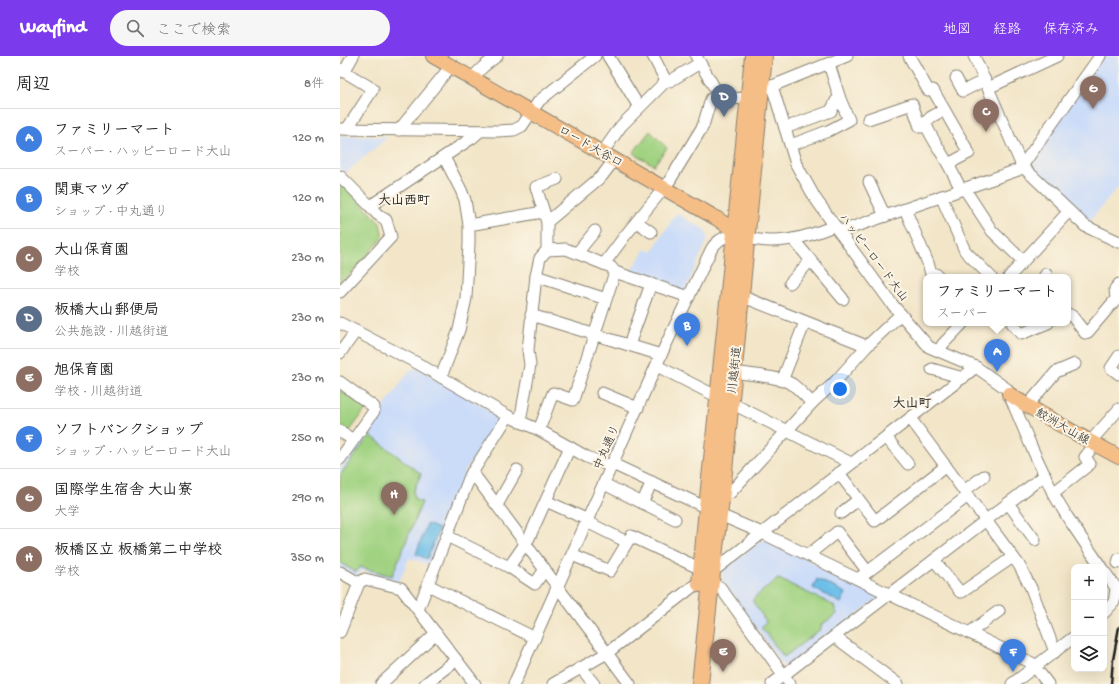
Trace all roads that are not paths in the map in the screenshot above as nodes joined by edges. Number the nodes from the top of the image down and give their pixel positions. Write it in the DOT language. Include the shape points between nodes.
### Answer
graph roads {
  1 [pos="353,56"];
  2 [pos="434,56"];
  3 [pos="496,56"];
  4 [pos="595,56"];
  5 [pos="608,56"];
  6 [pos="653,56"];
  7 [pos="753,56"];
  8 [pos="764,56"];
  9 [pos="847,56"];
  10 [pos="909,56"];
  11 [pos="974,56"];
  12 [pos="1058,56"];
  13 [pos="1100,56"];
  14 [pos="698,59"];
  15 [pos="829,64"];
  16 [pos="451,66"];
  17 [pos="342,71"];
  18 [pos="472,78"];
  19 [pos="956,78"];
  20 [pos="666,81"];
  21 [pos="987,84"];
  22 [pos="758,89"];
  23 [pos="717,97"];
  24 [pos="840,100"];
  25 [pos="639,107"];
  26 [pos="944,110"];
  27 [pos="531,112"];
  28 [pos="868,119"];
  29 [pos="927,127"];
  30 [pos="785,128"];
  31 [pos="344,129"];
  32 [pos="398,130"];
  33 [pos="480,131"];
  34 [pos="791,145"];
  35 [pos="602,153"];
  36 [pos="444,157"];
  37 [pos="614,160"];
  38 [pos="948,164"];
  39 [pos="1022,166"];
  40 [pos="340,176"];
  41 [pos="557,179"];
  42 [pos="869,182"];
  43 [pos="664,188"];
  44 [pos="963,188"];
  45 [pos="941,196"];
  46 [pos="370,206"];
  47 [pos="905,209"];
  48 [pos="1069,211"];
  49 [pos="885,216"];
  50 [pos="545,217"];
  51 [pos="636,222"];
  52 [pos="469,225"];
  53 [pos="836,229"];
  54 [pos="595,231"];
  55 [pos="651,232"];
  56 [pos="741,236"];
  57 [pos="793,240"];
  58 [pos="1119,242"];
  59 [pos="547,250"];
  60 [pos="577,253"];
  61 [pos="810,261"];
  62 [pos="1023,261"];
  63 [pos="604,264"];
  64 [pos="615,272"];
  65 [pos="931,274"];
  66 [pos="989,274"];
  67 [pos="1014,274"];
  68 [pos="536,276"];
  69 [pos="790,283"];
  70 [pos="651,284"];
  71 [pos="1119,284"];
  72 [pos="340,292"];
  73 [pos="741,296"];
  74 [pos="688,297"];
  75 [pos="606,299"];
  76 [pos="842,299"];
  77 [pos="901,314"];
  78 [pos="531,315"];
  79 [pos="1071,316"];
  80 [pos="805,322"];
  81 [pos="340,323"];
  82 [pos="960,326"];
  83 [pos="1014,326"];
  84 [pos="1041,326"];
  85 [pos="356,331"];
  86 [pos="595,334"];
  87 [pos="629,345"];
  88 [pos="867,346"];
  89 [pos="939,351"];
  90 [pos="340,353"];
  91 [pos="661,355"];
  92 [pos="1119,356"];
  93 [pos="1075,364"];
  94 [pos="657,366"];
  95 [pos="976,368"];
  96 [pos="932,369"];
  97 [pos="734,372"];
  98 [pos="1119,374"];
  99 [pos="441,378"];
  100 [pos="963,378"];
  101 [pos="782,381"];
  102 [pos="340,382"];
  103 [pos="602,393"];
  104 [pos="1009,394"];
  105 [pos="725,400"];
  106 [pos="812,403"];
  107 [pos="1027,406"];
  108 [pos="638,408"];
  109 [pos="1119,409"];
  110 [pos="508,416"];
  111 [pos="910,418"];
  112 [pos="520,422"];
  113 [pos="340,430"];
  114 [pos="539,430"];
  115 [pos="787,431"];
  116 [pos="886,436"];
  117 [pos="353,440"];
  118 [pos="1093,443"];
  119 [pos="570,448"];
  120 [pos="1119,457"];
  121 [pos="340,459"];
  122 [pos="851,463"];
  123 [pos="908,464"];
  124 [pos="612,465"];
  125 [pos="946,466"];
  126 [pos="517,470"];
  127 [pos="472,472"];
  128 [pos="839,473"];
  129 [pos="1045,475"];
  130 [pos="984,476"];
  131 [pos="652,482"];
  132 [pos="604,484"];
  133 [pos="722,492"];
  134 [pos="1053,493"];
  135 [pos="966,494"];
  136 [pos="858,500"];
  137 [pos="546,501"];
  138 [pos="642,503"];
  139 [pos="1008,503"];
  140 [pos="497,505"];
  141 [pos="713,511"];
  142 [pos="841,513"];
  143 [pos="675,520"];
  144 [pos="986,520"];
  145 [pos="587,521"];
  146 [pos="762,533"];
  147 [pos="447,536"];
  148 [pos="1035,540"];
  149 [pos="627,542"];
  150 [pos="525,543"];
  151 [pos="572,555"];
  152 [pos="808,555"];
  153 [pos="1013,557"];
  154 [pos="934,560"];
  155 [pos="1099,564"];
  156 [pos="509,568"];
  157 [pos="545,569"];
  158 [pos="340,572"];
  159 [pos="868,572"];
  160 [pos="1107,575"];
  161 [pos="706,577"];
  162 [pos="858,579"];
  163 [pos="359,583"];
  164 [pos="428,585"];
  165 [pos="558,586"];
  166 [pos="1118,591"];
  167 [pos="890,595"];
  168 [pos="418,610"];
  169 [pos="1107,610"];
  170 [pos="999,611"];
  171 [pos="340,631"];
  172 [pos="436,633"];
  173 [pos="969,633"];
  174 [pos="835,637"];
  175 [pos="535,638"];
  176 [pos="1071,639"];
  177 [pos="1055,652"];
  178 [pos="607,653"];
  179 [pos="456,660"];
  180 [pos="1035,667"];
  181 [pos="581,668"];
  182 [pos="787,679"];
  183 [pos="382,684"];
  184 [pos="425,684"];
  185 [pos="474,684"];
  186 [pos="514,684"];
  187 [pos="553,684"];
  188 [pos="594,684"];
  189 [pos="630,684"];
  190 [pos="689,684"];
  191 [pos="700,684"];
  192 [pos="772,684"];
  193 [pos="898,684"];
  194 [pos="1012,684"];
  195 [pos="1048,684"];
  1 -- 17 [label="street"];
  2 -- 16 [label="main road, ロード大谷口"];
  3 -- 18 [label="street"];
  4 -- 27 [label="street" via="539,101"];
  5 -- 25 [label="street"];
  6 -- 20 [label="street"];
  7 -- 22 [label="highway, 川越街道"];
  8 -- 22 [label="highway, 川越街道"];
  9 -- 15 [label="street"];
  10 -- 26 [label="street"];
  11 -- 21 [label="street"];
  12 -- 21 [label="street"];
  13 -- 39 [label="street"];
  14 -- 20 [label="street" via="670,81"];
  14 -- 23 [label="street" via="717,92"];
  15 -- 22 [label="street"];
  15 -- 24 [label="street"];
  16 -- 18 [label="main road, ロード大谷口"];
  16 -- 32 [label="street"];
  17 -- 31 [label="street" via="373,89"];
  18 -- 27 [label="main road, ロード大谷口"];
  19 -- 21 [label="street" via="963,91"];
  20 -- 25 [label="street"];
  21 -- 39 [label="street"];
  22 -- 23 [label="street"];
  22 -- 30 [label="street, ハッピーロード大山"];
  22 -- 56 [label="highway, 川越街道"];
  23 -- 43 [label="street" via="711,99 704,126"];
  24 -- 30 [label="street" via="836,101 831,111"];
  24 -- 34 [label="street" via="849,120"];
  25 -- 35 [label="street" via="621,126"];
  26 -- 29 [label="street" via="931,117 925,123"];
  26 -- 38 [label="street" via="969,153"];
  27 -- 33 [label="street" via="522,126 514,130"];
  27 -- 35 [label="main road, ロード大谷口"];
  28 -- 29 [label="street" via="912,104 920,127"];
  29 -- 38 [label="street"];
  30 -- 34 [label="street, ハッピーロード大山"];
  31 -- 32 [label="street"];
  32 -- 33 [label="street"];
  33 -- 36 [label="street"];
  34 -- 53 [label="street, ハッピーロード大山" via="796,164"];
  35 -- 37 [label="main road, ロード大谷口"];
  36 -- 46 [label="street"];
  36 -- 52 [label="street" via="465,200"];
  37 -- 43 [label="main road, ロード大谷口"];
  37 -- 50 [label="street" via="602,176"];
  38 -- 44 [label="street"];
  39 -- 44 [label="street" via="1018,170"];
  39 -- 48 [label="street"];
  40 -- 46 [label="street"];
  41 -- 50 [label="street" via="536,187"];
  42 -- 49 [label="street"];
  43 -- 51 [label="street"];
  43 -- 56 [label="main road, ロード大谷口"];
  44 -- 45 [label="street"];
  44 -- 62 [label="street" via="992,231"];
  45 -- 47 [label="street"];
  45 -- 66 [label="street" via="965,251"];
  46 -- 72 [label="street" via="386,220 391,238"];
  47 -- 49 [label="street"];
  47 -- 65 [label="street"];
  48 -- 58 [label="street" via="1085,226"];
  48 -- 62 [label="street"];
  49 -- 53 [label="street"];
  50 -- 52 [label="street"];
  50 -- 59 [label="street"];
  51 -- 55 [label="street"];
  51 -- 63 [label="street"];
  52 -- 99 [label="street" via="466,298 459,330"];
  53 -- 57 [label="street"];
  53 -- 77 [label="street, ハッピーロード大山"];
  54 -- 60 [label="street"];
  56 -- 57 [label="street" via="770,241"];
  56 -- 73 [label="highway, 川越街道"];
  56 -- 74 [label="street, 中丸通り" via="718,241 714,245"];
  56 -- 105 [label="highway, 川越街道"];
  57 -- 61 [label="street"];
  59 -- 60 [label="street"];
  59 -- 68 [label="street" via="540,258"];
  60 -- 63 [label="street"];
  61 -- 69 [label="street"];
  61 -- 76 [label="street"];
  62 -- 67 [label="street"];
  63 -- 64 [label="street"];
  64 -- 70 [label="street"];
  64 -- 75 [label="street"];
  68 -- 75 [label="street"];
  68 -- 78 [label="street"];
  70 -- 74 [label="street"];
  70 -- 87 [label="street"];
  71 -- 79 [label="street" via="1115,289 1116,299 1088,332 1085,333"];
  73 -- 80 [label="street"];
  73 -- 97 [label="highway, 川越街道"];
  74 -- 91 [label="street, 中丸通り"];
  75 -- 86 [label="street"];
  77 -- 88 [label="street"];
  77 -- 89 [label="street, ハッピーロード大山" via="929,347"];
  78 -- 86 [label="street"];
  78 -- 112 [label="street" via="528,350 530,365"];
  80 -- 88 [label="street"];
  80 -- 101 [label="street"];
  81 -- 85 [label="street"];
  82 -- 89 [label="street"];
  83 -- 84 [label="street" via="1021,334"];
  85 -- 90 [label="street"];
  85 -- 99 [label="street"];
  86 -- 87 [label="street"];
  86 -- 114 [label="street" via="573,400 553,393"];
  87 -- 91 [label="street"];
  88 -- 106 [label="street"];
  89 -- 95 [label="street, ハッピーロード大山"];
  91 -- 94 [label="street, 中丸通り"];
  92 -- 98 [label="street" via="1111,368"];
  93 -- 107 [label="street" via="1056,372"];
  94 -- 105 [label="street"];
  94 -- 108 [label="street, 中丸通り"];
  95 -- 100 [label="street"];
  95 -- 104 [label="street, ハッピーロード大山" via="1007,389"];
  96 -- 100 [label="street"];
  97 -- 101 [label="street"];
  97 -- 105 [label="highway, 川越街道"];
  99 -- 110 [label="street"];
  100 -- 111 [label="street"];
  101 -- 106 [label="street" via="792,384"];
  102 -- 117 [label="street" via="374,407 374,411"];
  103 -- 108 [label="street"];
  104 -- 107 [label="main road, 鮫洲大山線"];
  104 -- 129 [label="street, ハッピーロード大山"];
  105 -- 115 [label="street"];
  105 -- 133 [label="highway, 川越街道"];
  105 -- 141 [label="highway, 川越街道"];
  106 -- 115 [label="street"];
  107 -- 118 [label="main road, 鮫洲大山線"];
  108 -- 124 [label="street, 中丸通り"];
  109 -- 118 [label="street"];
  110 -- 112 [label="street"];
  110 -- 127 [label="street"];
  111 -- 116 [label="street"];
  111 -- 125 [label="street"];
  112 -- 114 [label="street"];
  113 -- 117 [label="street"];
  114 -- 119 [label="street"];
  115 -- 122 [label="street"];
  115 -- 133 [label="street" via="730,492"];
  116 -- 122 [label="street"];
  116 -- 123 [label="street"];
  117 -- 121 [label="street"];
  118 -- 120 [label="main road, 鮫洲大山線"];
  118 -- 134 [label="street" via="1085,457 1090,464"];
  119 -- 124 [label="street"];
  119 -- 137 [label="street"];
  122 -- 128 [label="street"];
  124 -- 131 [label="street"];
  124 -- 132 [label="street, 中丸通り"];
  125 -- 135 [label="street"];
  125 -- 136 [label="street" via="875,521"];
  126 -- 140 [label="street"];
  127 -- 140 [label="street"];
  127 -- 147 [label="street"];
  128 -- 136 [label="street"];
  128 -- 146 [label="street"];
  129 -- 134 [label="street, ハッピーロード大山"];
  129 -- 139 [label="street"];
  130 -- 135 [label="street"];
  131 -- 138 [label="street"];
  131 -- 141 [label="street"];
  132 -- 138 [label="street"];
  132 -- 145 [label="street, 中丸通り"];
  133 -- 141 [label="highway, 川越街道"];
  134 -- 155 [label="street, ハッピーロード大山"];
  135 -- 144 [label="street"];
  135 -- 159 [label="street"];
  136 -- 142 [label="street"];
  137 -- 145 [label="street"];
  137 -- 150 [label="street"];
  138 -- 143 [label="street"];
  139 -- 144 [label="street"];
  139 -- 148 [label="street"];
  140 -- 150 [label="street"];
  141 -- 146 [label="street"];
  141 -- 161 [label="highway, 川越街道"];
  144 -- 153 [label="street"];
  144 -- 154 [label="street"];
  145 -- 149 [label="street"];
  145 -- 151 [label="street, 中丸通り"];
  146 -- 152 [label="street"];
  146 -- 161 [label="street"];
  147 -- 156 [label="street"];
  147 -- 164 [label="street"];
  149 -- 151 [label="street" via="610,571"];
  149 -- 161 [label="street" via="631,536"];
  150 -- 156 [label="street"];
  150 -- 157 [label="street"];
  151 -- 165 [label="street, 中丸通り"];
  152 -- 159 [label="street" via="837,532"];
  152 -- 162 [label="street"];
  153 -- 154 [label="street" via="962,592"];
  153 -- 177 [label="street" via="1031,588"];
  154 -- 167 [label="street"];
  156 -- 157 [label="street" via="535,584"];
  157 -- 165 [label="street"];
  158 -- 163 [label="street"];
  159 -- 162 [label="street"];
  160 -- 166 [label="street"];
  161 -- 178 [label="street"];
  161 -- 182 [label="street" via="720,587"];
  161 -- 190 [label="highway, 川越街道"];
  161 -- 191 [label="highway, 川越街道"];
  162 -- 167 [label="street"];
  163 -- 168 [label="street" via="365,579 401,588"];
  163 -- 171 [label="street"];
  164 -- 168 [label="street"];
  164 -- 175 [label="street"];
  165 -- 175 [label="street, 中丸通り"];
  165 -- 178 [label="street"];
  166 -- 169 [label="street" via="1114,602"];
  167 -- 173 [label="street"];
  167 -- 174 [label="street"];
  168 -- 172 [label="street"];
  170 -- 173 [label="street"];
  172 -- 179 [label="street"];
  172 -- 183 [label="street"];
  173 -- 180 [label="street" via="1032,663"];
  174 -- 182 [label="street"];
  174 -- 193 [label="street"];
  175 -- 186 [label="street, 中丸通り"];
  176 -- 177 [label="street"];
  177 -- 180 [label="street"];
  178 -- 181 [label="street"];
  178 -- 189 [label="street"];
  179 -- 184 [label="street"];
  179 -- 185 [label="street"];
  180 -- 194 [label="street"];
  180 -- 195 [label="street"];
  181 -- 187 [label="street"];
  181 -- 188 [label="street"];
  182 -- 192 [label="street"];
}
